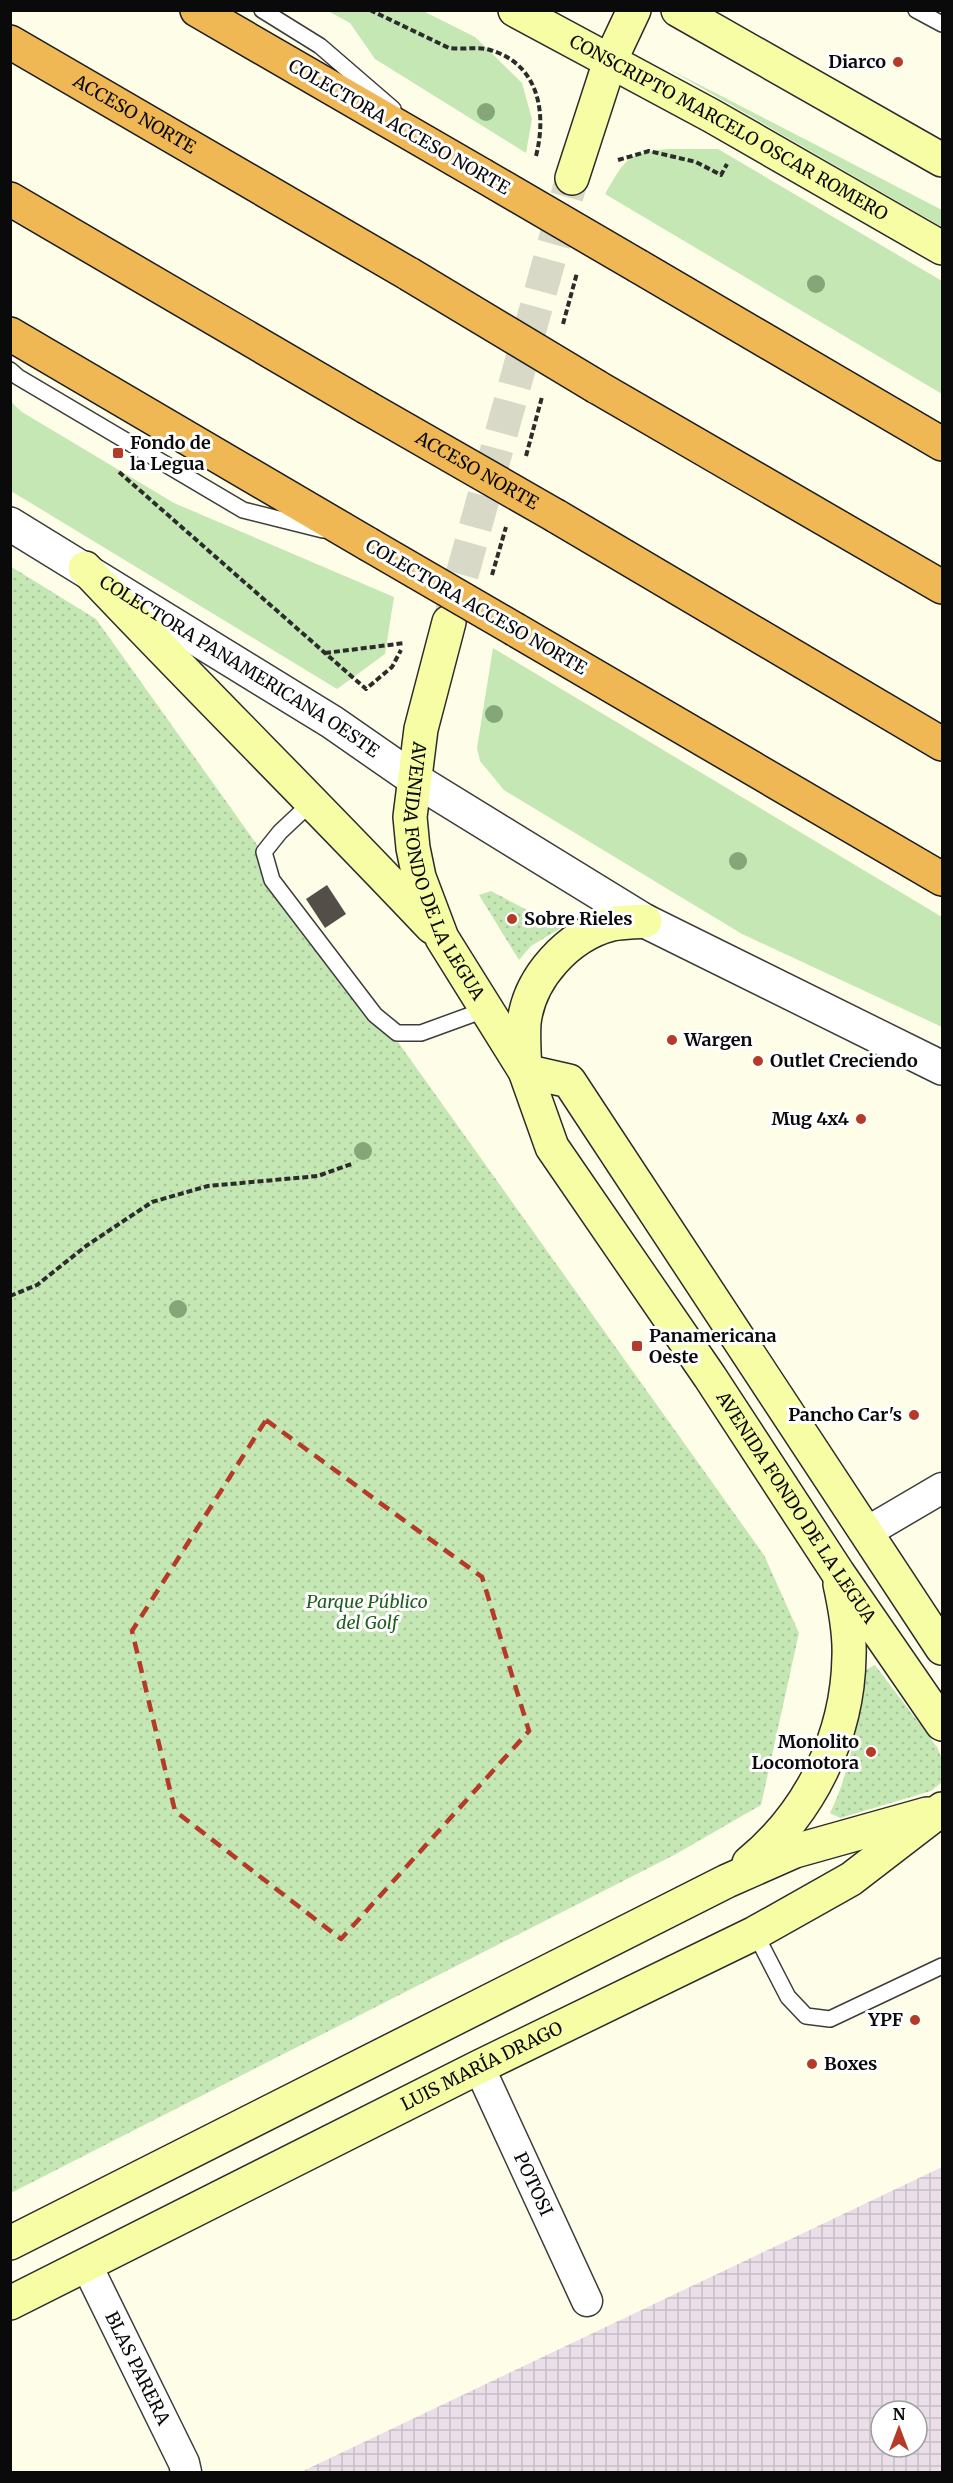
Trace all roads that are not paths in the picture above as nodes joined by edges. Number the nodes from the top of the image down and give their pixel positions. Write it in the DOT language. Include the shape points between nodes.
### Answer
graph roads {
  1 [pos="197,10"];
  2 [pos="262,10"];
  3 [pos="515,10"];
  4 [pos="634,10"];
  5 [pos="678,10"];
  6 [pos="916,10"];
  7 [pos="942,24"];
  8 [pos="10,42"];
  9 [pos="610,61"];
  10 [pos="450,157"];
  11 [pos="942,160"];
  12 [pos="572,178"];
  13 [pos="10,199"];
  14 [pos="942,248"];
  15 [pos="10,334"];
  16 [pos="10,370"];
  17 [pos="942,444"];
  18 [pos="10,524"];
  19 [pos="364,541"];
  20 [pos="85,568"];
  21 [pos="942,586"];
  22 [pos="449,622"];
  23 [pos="942,744"];
  24 [pos="414,779"];
  25 [pos="313,801"];
  26 [pos="942,879"];
  27 [pos="645,921"];
  28 [pos="442,938"];
  29 [pos="487,1009"];
  30 [pos="942,1068"];
  31 [pos="525,1071"];
  32 [pos="942,1488"];
  33 [pos="867,1532"];
  34 [pos="838,1573"];
  35 [pos="942,1648"];
  36 [pos="942,1724"];
  37 [pos="941,1810"];
  38 [pos="727,1881"];
  39 [pos="754,1933"];
  40 [pos="942,1966"];
  41 [pos="479,2067"];
  42 [pos="10,2243"];
  43 [pos="87,2266"];
  44 [pos="587,2301"];
  45 [pos="10,2303"];
  46 [pos="186,2472"];
  1 -- 10 [label="highway, COLECTORA ACCESO NORTE"];
  2 -- 10 [label="lane" via="320,46"];
  3 -- 9 [label="main road, CONSCRIPTO MARCELO OSCAR ROMERO"];
  4 -- 9 [label="main road"];
  5 -- 11 [label="main road"];
  6 -- 7 [label="lane"];
  8 -- 21 [label="highway, ACCESO NORTE, bridge"];
  9 -- 12 [label="main road"];
  9 -- 14 [label="main road, CONSCRIPTO MARCELO OSCAR ROMERO"];
  10 -- 17 [label="highway, COLECTORA ACCESO NORTE, bridge"];
  13 -- 23 [label="highway, ACCESO NORTE, bridge"];
  15 -- 19 [label="highway, COLECTORA ACCESO NORTE"];
  16 -- 19 [label="lane" via="243,510"];
  18 -- 20 [label="street, COLECTORA PANAMERICANA OESTE"];
  19 -- 26 [label="highway, COLECTORA ACCESO NORTE, bridge"];
  20 -- 24 [label="street, COLECTORA PANAMERICANA OESTE" via="332,722"];
  20 -- 25 [label="main road"];
  22 -- 24 [label="main road, AVENIDA FONDO DE LA LEGUA" via="422,729"];
  24 -- 27 [label="street, COLECTORA PANAMERICANA OESTE"];
  24 -- 28 [label="main road, AVENIDA FONDO DE LA LEGUA" via="410,817 413,848 419,877"];
  25 -- 28 [label="main road"];
  25 -- 29 [label="lane" via="264,852 272,880 375,1015 397,1033 421,1033"];
  27 -- 30 [label="street, COLECTORA PANAMERICANA OESTE"];
  27 -- 31 [label="main road" via="612,924 595,931 569,946 548,967 532,993 524,1022"];
  28 -- 29 [label="main road, AVENIDA FONDO DE LA LEGUA"];
  29 -- 31 [label="main road, AVENIDA FONDO DE LA LEGUA"];
  31 -- 33 [label="main road" via="570,1081"];
  31 -- 34 [label="main road, AVENIDA FONDO DE LA LEGUA" via="552,1147"];
  32 -- 33 [label="street"];
  33 -- 35 [label="main road"];
  34 -- 36 [label="main road, AVENIDA FONDO DE LA LEGUA"];
  34 -- 38 [label="main road" via="849,1655 846,1697 831,1751 806,1802 770,1846"];
  37 -- 38 [label="main road, LUIS MARÍA DRAGO" via="795,1851"];
  37 -- 39 [label="main road, LUIS MARÍA DRAGO" via="851,1880"];
  38 -- 42 [label="main road, LUIS MARÍA DRAGO"];
  39 -- 40 [label="lane" via="788,1997 806,2016 830,2019"];
  39 -- 41 [label="main road, LUIS MARÍA DRAGO"];
  41 -- 43 [label="main road, LUIS MARÍA DRAGO"];
  41 -- 44 [label="street, POTOSI"];
  43 -- 45 [label="main road, LUIS MARÍA DRAGO"];
  43 -- 46 [label="street, BLAS PARERA"];
}
